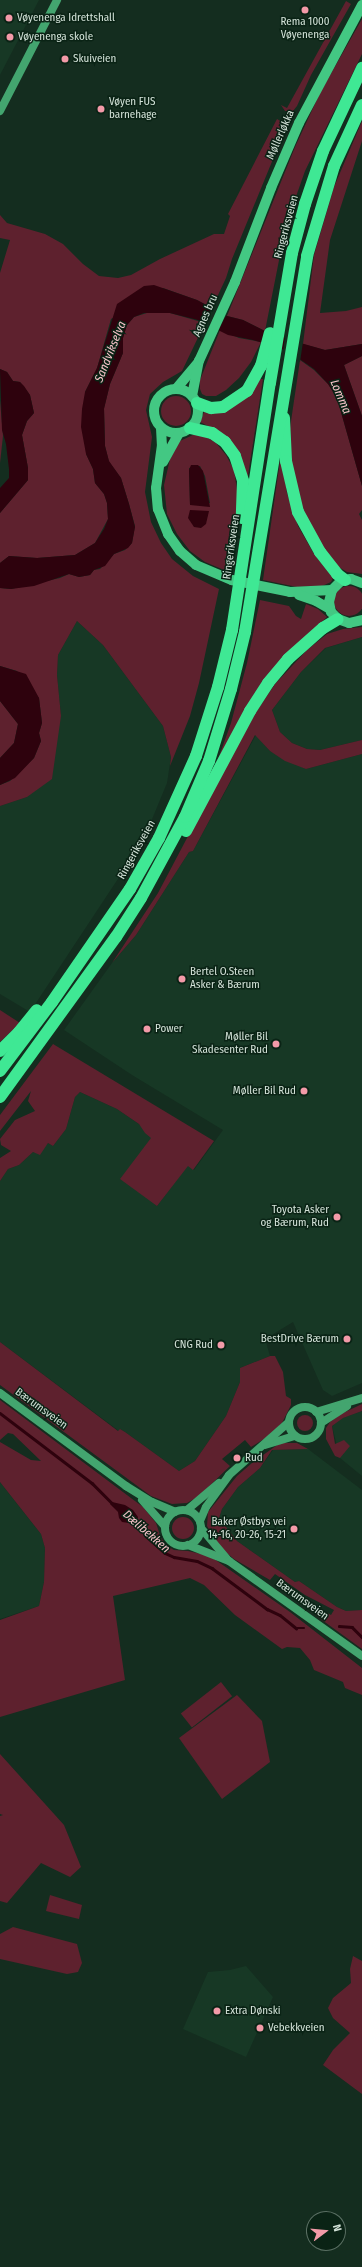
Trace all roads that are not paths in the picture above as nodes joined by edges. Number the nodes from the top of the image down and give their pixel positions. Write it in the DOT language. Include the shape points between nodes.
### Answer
graph roads {
  1 [pos="58,0"];
  2 [pos="362,5"];
  3 [pos="362,68"];
  4 [pos="362,104"];
  5 [pos="0,112"];
  6 [pos="235,282"];
  7 [pos="284,296"];
  8 [pos="199,361"];
  9 [pos="180,386"];
  10 [pos="284,389"];
  11 [pos="194,396"];
  12 [pos="162,432"];
  13 [pos="181,434"];
  14 [pos="158,473"];
  15 [pos="243,566"];
  16 [pos="345,580"];
  17 [pos="362,583"];
  18 [pos="332,590"];
  19 [pos="290,592"];
  20 [pos="330,609"];
  21 [pos="338,619"];
  22 [pos="362,620"];
  23 [pos="116,937"];
  24 [pos="15,1044"];
  25 [pos="0,1051"];
  26 [pos="0,1071"];
  27 [pos="0,1097"];
  28 [pos="0,1393"];
  29 [pos="359,1399"];
  30 [pos="316,1412"];
  31 [pos="289,1422"];
  32 [pos="321,1423"];
  33 [pos="295,1436"];
  34 [pos="264,1446"];
  35 [pos="228,1476"];
  36 [pos="126,1486"];
  37 [pos="187,1510"];
  38 [pos="175,1512"];
  39 [pos="200,1525"];
  40 [pos="165,1526"];
  41 [pos="188,1545"];
  42 [pos="229,1561"];
  43 [pos="362,1656"];
  1 -- 5 [label="main road"];
  2 -- 6 [label="main road, Møllerløkka" via="299,123"];
  3 -- 7 [label="highway, Ringeriksveien" via="341,109 313,180 292,253"];
  4 -- 10 [label="highway" via="334,166 320,208 298,299"];
  6 -- 8 [label="main road, Agnes bru"];
  7 -- 11 [label="highway" via="256,377 247,391 223,407 211,408"];
  7 -- 15 [label="highway, Ringeriksveien"];
  8 -- 9 [label="main road, Agnes bru"];
  8 -- 11 [label="main road, Agnes bru"];
  9 -- 11 [label="main road"];
  9 -- 12 [label="main road" via="162,394 157,400 154,414"];
  10 -- 16 [label="highway" via="286,461 298,512 320,552"];
  10 -- 23 [label="highway" via="251,596 238,662 224,714 185,817 155,874"];
  11 -- 13 [label="main road" via="198,417"];
  12 -- 13 [label="main road"];
  12 -- 14 [label="main road"];
  13 -- 14 [label="main road"];
  13 -- 15 [label="highway" via="206,430 219,437 230,449 238,464 243,481"];
  14 -- 19 [label="main road" via="157,498 161,518 173,543 188,558 218,576"];
  15 -- 24 [label="highway, Ringeriksveien" via="226,658 211,711 196,756 159,838 104,928"];
  16 -- 17 [label="main road"];
  16 -- 18 [label="main road"];
  18 -- 19 [label="main road"];
  18 -- 20 [label="main road" via="328,602"];
  19 -- 20 [label="main road"];
  20 -- 21 [label="main road"];
  21 -- 22 [label="main road" via="349,623"];
  21 -- 23 [label="highway" via="323,628 288,659 268,683 250,711 161,878 130,928"];
  23 -- 27 [label="highway"];
  24 -- 25 [label="highway"];
  24 -- 26 [label="highway"];
  28 -- 36 [label="main road, Bærumsveien"];
  29 -- 30 [label="main road"];
  29 -- 32 [label="main road"];
  30 -- 31 [label="main road" via="309,1408 301,1408 294,1412"];
  30 -- 32 [label="main road"];
  31 -- 33 [label="main road"];
  31 -- 34 [label="main road"];
  32 -- 33 [label="main road" via="319,1432 311,1438"];
  33 -- 34 [label="main road"];
  34 -- 35 [label="main road"];
  35 -- 37 [label="main road"];
  35 -- 39 [label="main road" via="206,1507"];
  36 -- 38 [label="main road, Bærumsveien"];
  36 -- 40 [label="main road, Bærumsveien" via="150,1507"];
  37 -- 38 [label="main road"];
  37 -- 39 [label="main road" via="194,1513"];
  38 -- 40 [label="main road"];
  39 -- 41 [label="main road" via="198,1538"];
  39 -- 42 [label="main road, Bærumsveien"];
  40 -- 41 [label="main road" via="167,1536 172,1541 178,1545"];
  41 -- 42 [label="main road, Bærumsveien"];
  42 -- 43 [label="main road, Bærumsveien"];
}
